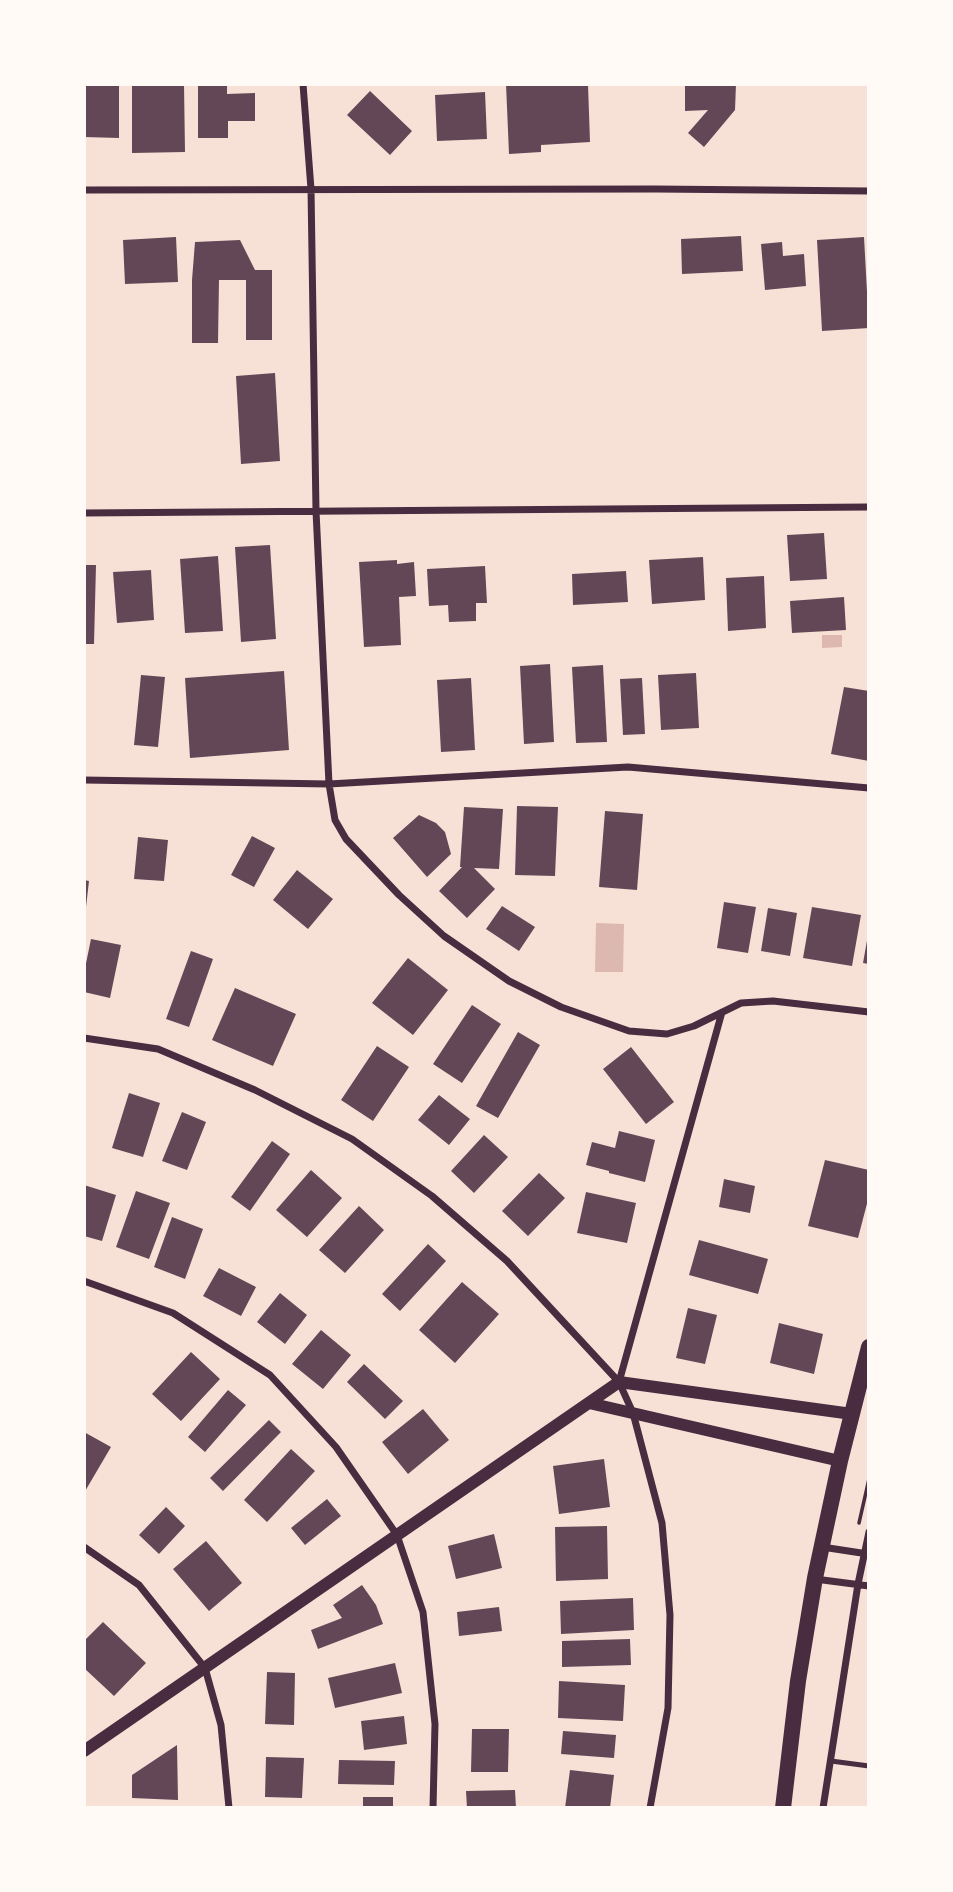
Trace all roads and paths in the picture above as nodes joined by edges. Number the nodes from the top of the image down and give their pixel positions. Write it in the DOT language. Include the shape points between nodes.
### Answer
graph roads {
  1 [pos="303,84"];
  2 [pos="311,189"];
  3 [pos="84,190"];
  4 [pos="869,191"];
  5 [pos="869,507"];
  6 [pos="316,511"];
  7 [pos="84,513"];
  8 [pos="84,780"];
  9 [pos="329,784"];
  10 [pos="869,788"];
  11 [pos="722,1012"];
  12 [pos="869,1012"];
  13 [pos="84,1038"];
  14 [pos="84,1281"];
  15 [pos="869,1347"];
  16 [pos="619,1382"];
  17 [pos="589,1403"];
  18 [pos="633,1413"];
  19 [pos="852,1414"];
  20 [pos="840,1461"];
  21 [pos="869,1532"];
  22 [pos="397,1535"];
  23 [pos="822,1547"];
  24 [pos="84,1548"];
  25 [pos="867,1554"];
  26 [pos="815,1578"];
  27 [pos="858,1584"];
  28 [pos="869,1586"];
  29 [pos="205,1668"];
  30 [pos="84,1751"];
  31 [pos="831,1761"];
  32 [pos="869,1766"];
  33 [pos="229,1808"];
  34 [pos="433,1808"];
  35 [pos="650,1808"];
  36 [pos="783,1808"];
  37 [pos="823,1808"];
  1 -- 2 [label="street"];
  2 -- 3 [label="street"];
  2 -- 4 [label="street"];
  2 -- 6 [label="street"];
  5 -- 6 [label="street"];
  6 -- 7 [label="street"];
  6 -- 9 [label="street"];
  8 -- 9 [label="street"];
  9 -- 10 [label="street" via="628,767"];
  9 -- 11 [label="street" via="335,820 346,839 444,936 509,981 561,1007 629,1031 667,1034"];
  11 -- 12 [label="street" via="741,1003 773,1001"];
  11 -- 16 [label="street"];
  13 -- 16 [label="street" via="158,1049 352,1139 432,1196 507,1261"];
  14 -- 22 [label="street" via="173,1313 270,1375 336,1447"];
  15 -- 19 [label="main road"];
  16 -- 17 [label="street"];
  16 -- 18 [label="street"];
  16 -- 19 [label="street"];
  17 -- 18 [label="street"];
  17 -- 22 [label="street"];
  18 -- 20 [label="street"];
  18 -- 35 [label="street" via="662,1523 670,1615 668,1708"];
  19 -- 20 [label="main road"];
  20 -- 23 [label="main road"];
  21 -- 25 [label="street"];
  22 -- 29 [label="street"];
  22 -- 34 [label="street" via="423,1612 435,1724"];
  23 -- 25 [label="street"];
  23 -- 26 [label="main road"];
  24 -- 29 [label="street" via="139,1585"];
  25 -- 27 [label="street"];
  26 -- 27 [label="street"];
  26 -- 36 [label="main road"];
  27 -- 28 [label="street"];
  27 -- 31 [label="street"];
  29 -- 30 [label="street"];
  29 -- 33 [label="street" via="221,1725"];
  31 -- 32 [label="lane"];
  31 -- 37 [label="street"];
}
